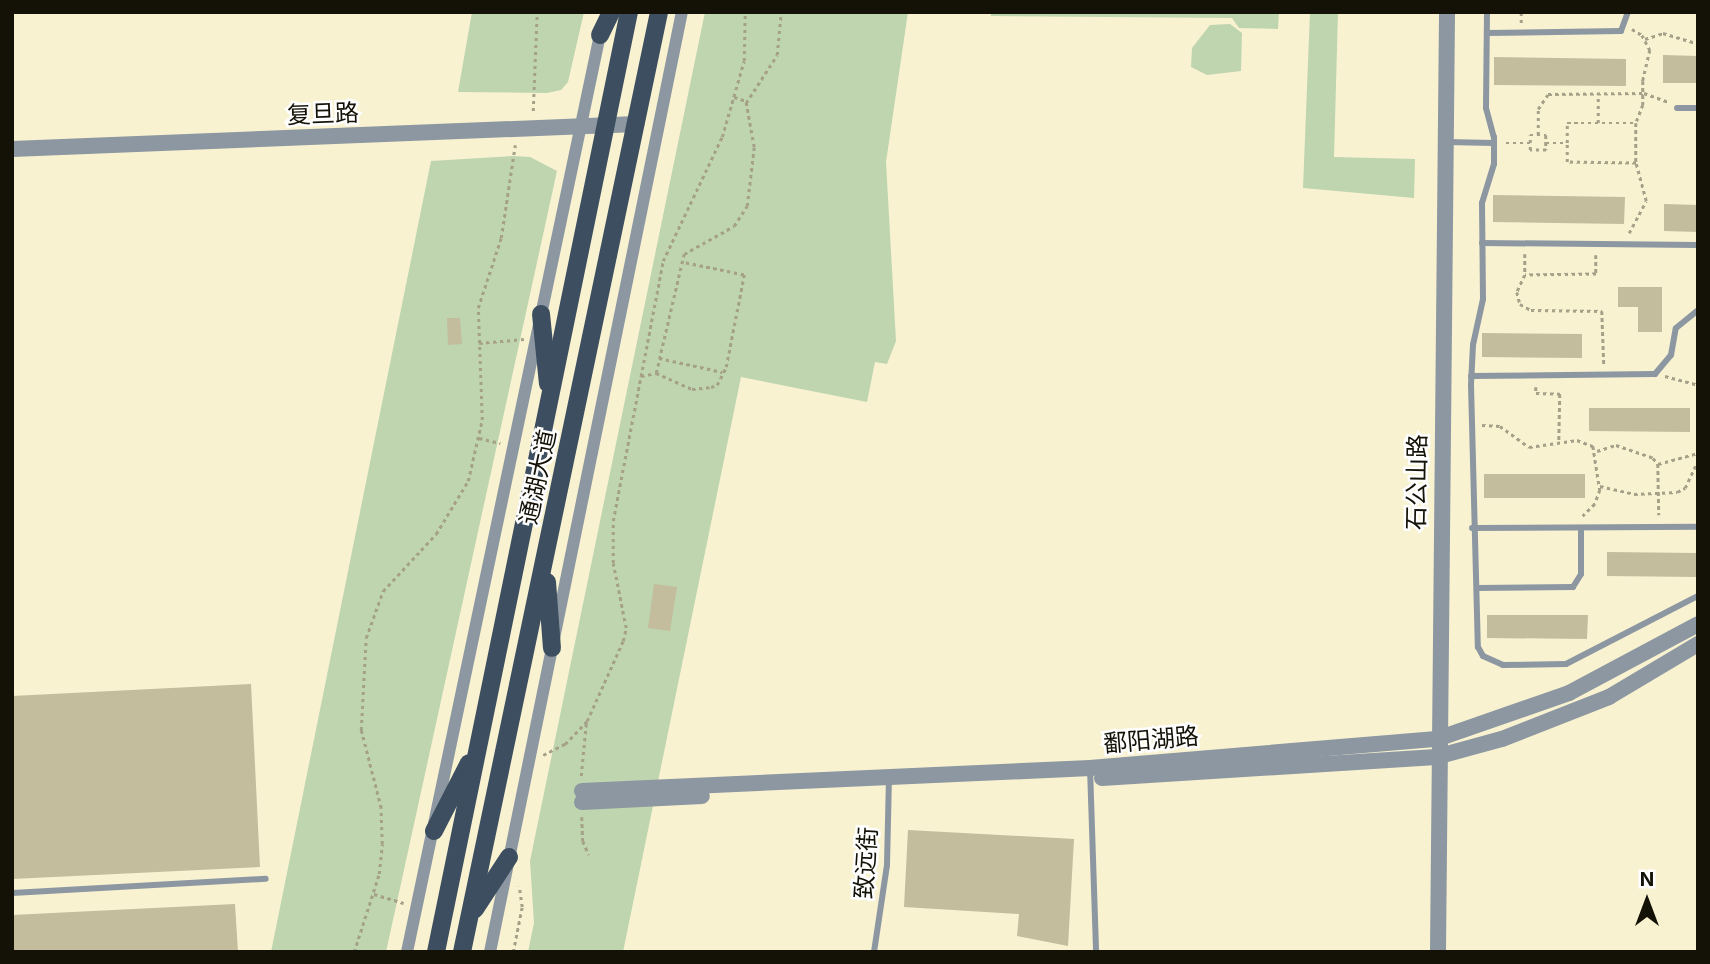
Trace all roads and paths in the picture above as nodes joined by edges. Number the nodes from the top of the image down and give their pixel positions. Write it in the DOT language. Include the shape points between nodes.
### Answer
graph roads {
  1 [pos="537,12"];
  2 [pos="604,12"];
  3 [pos="611,12"];
  4 [pos="629,12"];
  5 [pos="682,12"];
  6 [pos="745,12"];
  7 [pos="781,12"];
  8 [pos="1447,12"];
  9 [pos="1488,12"];
  10 [pos="1628,12"];
  11 [pos="660,18"];
  12 [pos="1626,27"];
  13 [pos="1487,33"];
  14 [pos="600,35"];
  15 [pos="1645,38"];
  16 [pos="1698,44"];
  17 [pos="1598,93"];
  18 [pos="1644,93"];
  19 [pos="734,97"];
  20 [pos="747,101"];
  21 [pos="1677,108"];
  22 [pos="1698,108"];
  23 [pos="1636,123"];
  24 [pos="636,124"];
  25 [pos="1598,124"];
  26 [pos="606,125"];
  27 [pos="580,127"];
  28 [pos="516,129"];
  29 [pos="534,129"];
  30 [pos="1538,135"];
  31 [pos="1444,142"];
  32 [pos="1494,143"];
  33 [pos="1530,143"];
  34 [pos="1546,143"];
  35 [pos="1567,143"];
  36 [pos="12,149"];
  37 [pos="1698,152"];
  38 [pos="1698,159"];
  39 [pos="1636,163"];
  40 [pos="1482,243"];
  41 [pos="1525,244"];
  42 [pos="1596,244"];
  43 [pos="1618,245"];
  44 [pos="1698,245"];
  45 [pos="680,262"];
  46 [pos="1525,275"];
  47 [pos="1698,310"];
  48 [pos="541,314"];
  49 [pos="529,340"];
  50 [pos="479,344"];
  51 [pos="659,358"];
  52 [pos="722,372"];
  53 [pos="656,373"];
  54 [pos="1655,374"];
  55 [pos="641,376"];
  56 [pos="1471,376"];
  57 [pos="1536,376"];
  58 [pos="1604,377"];
  59 [pos="1698,385"];
  60 [pos="550,402"];
  61 [pos="1471,425"];
  62 [pos="479,438"];
  63 [pos="1559,441"];
  64 [pos="507,444"];
  65 [pos="1597,451"];
  66 [pos="1698,453"];
  67 [pos="1698,460"];
  68 [pos="1658,464"];
  69 [pos="1600,486"];
  70 [pos="1660,495"];
  71 [pos="1698,527"];
  72 [pos="1472,528"];
  73 [pos="1581,528"];
  74 [pos="1659,528"];
  75 [pos="545,562"];
  76 [pos="1477,588"];
  77 [pos="1698,596"];
  78 [pos="1698,624"];
  79 [pos="1698,644"];
  80 [pos="552,648"];
  81 [pos="1437,739"];
  82 [pos="480,741"];
  83 [pos="537,757"];
  84 [pos="1436,757"];
  85 [pos="1090,773"];
  86 [pos="889,782"];
  87 [pos="582,796"];
  88 [pos="434,831"];
  89 [pos="509,857"];
  90 [pos="266,878"];
  91 [pos="12,892"];
  92 [pos="374,894"];
  93 [pos="407,904"];
  94 [pos="469,918"];
  95 [pos="354,952"];
  96 [pos="407,952"];
  97 [pos="436,952"];
  98 [pos="462,952"];
  99 [pos="490,952"];
  100 [pos="874,952"];
  101 [pos="1096,952"];
  102 [pos="1438,952"];
  1 -- 29 [label="path"];
  2 -- 14 [label="street"];
  3 -- 14 [label="main road"];
  4 -- 26 [label="main road, 通湖大道"];
  5 -- 80 [label="street"];
  6 -- 19 [label="path" via="744,61"];
  7 -- 20 [label="path" via="777,55"];
  8 -- 31 [label="street, 石公山路"];
  9 -- 13 [label="lane"];
  10 -- 12 [label="lane"];
  11 -- 24 [label="main road, 通湖大道"];
  12 -- 13 [label="lane"];
  12 -- 15 [label="path"];
  13 -- 32 [label="lane" via="1486,108"];
  14 -- 27 [label="street"];
  15 -- 16 [label="path" via="1663,33"];
  15 -- 18 [label="path" via="1650,50"];
  17 -- 18 [label="path"];
  17 -- 25 [label="path"];
  17 -- 30 [label="path" via="1548,94 1538,109"];
  18 -- 21 [label="path"];
  18 -- 23 [label="path"];
  19 -- 20 [label="path"];
  19 -- 55 [label="path" via="709,169 671,236"];
  20 -- 45 [label="path" via="754,147 747,206 734,226 689,249"];
  21 -- 22 [label="lane"];
  23 -- 25 [label="path"];
  23 -- 39 [label="path"];
  24 -- 26 [label="street, 复旦路"];
  24 -- 75 [label="main road, 通湖大道"];
  25 -- 35 [label="path" via="1567,124"];
  26 -- 27 [label="street, 复旦路"];
  26 -- 60 [label="main road, 通湖大道"];
  27 -- 29 [label="street, 复旦路"];
  27 -- 48 [label="street"];
  28 -- 29 [label="street, 复旦路"];
  28 -- 36 [label="street, 复旦路"];
  28 -- 50 [label="path" via="501,238 478,308"];
  30 -- 33 [label="path" via="1530,135"];
  30 -- 34 [label="path" via="1546,135"];
  31 -- 32 [label="lane"];
  31 -- 81 [label="street, 石公山路"];
  32 -- 33 [label="path"];
  32 -- 40 [label="lane" via="1494,164 1482,202"];
  33 -- 34 [label="path" via="1531,150 1546,150"];
  34 -- 35 [label="path"];
  35 -- 39 [label="path" via="1567,162"];
  37 -- 38 [label="path"];
  39 -- 43 [label="path" via="1646,201"];
  40 -- 41 [label="lane"];
  40 -- 56 [label="lane" via="1483,299"];
  41 -- 42 [label="lane"];
  41 -- 46 [label="path"];
  42 -- 43 [label="lane"];
  42 -- 46 [label="path" via="1596,274"];
  43 -- 44 [label="lane"];
  45 -- 51 [label="path"];
  45 -- 52 [label="path" via="744,275"];
  46 -- 58 [label="path" via="1517,292 1525,308 1602,311"];
  47 -- 54 [label="lane" via="1676,328 1671,355"];
  48 -- 60 [label="main road"];
  48 -- 88 [label="street"];
  49 -- 50 [label="path"];
  50 -- 62 [label="path"];
  51 -- 52 [label="path"];
  51 -- 53 [label="path"];
  52 -- 53 [label="path" via="718,385 692,389"];
  53 -- 55 [label="path"];
  54 -- 58 [label="lane"];
  54 -- 59 [label="path"];
  55 -- 83 [label="path" via="613,521 613,564 626,628 623,641 587,721 565,744"];
  56 -- 57 [label="lane"];
  56 -- 61 [label="lane"];
  57 -- 58 [label="lane"];
  57 -- 63 [label="path" via="1536,393 1560,394"];
  60 -- 82 [label="main road, 通湖大道"];
  61 -- 63 [label="path" via="1500,426 1529,447"];
  61 -- 72 [label="lane"];
  62 -- 64 [label="path"];
  62 -- 92 [label="path" via="457,504 383,591 366,638 360,730 381,808 382,844"];
  63 -- 65 [label="path" via="1585,442"];
  65 -- 68 [label="path" via="1624,447 1644,452"];
  65 -- 69 [label="path"];
  66 -- 68 [label="path"];
  67 -- 70 [label="path" via="1685,488"];
  68 -- 70 [label="path"];
  69 -- 70 [label="path"];
  69 -- 73 [label="path" via="1595,504 1582,517"];
  70 -- 74 [label="path"];
  71 -- 74 [label="lane"];
  72 -- 73 [label="lane"];
  72 -- 76 [label="lane"];
  73 -- 74 [label="lane"];
  73 -- 76 [label="lane" via="1581,574 1573,587"];
  75 -- 80 [label="main road"];
  75 -- 94 [label="main road, 通湖大道"];
  76 -- 77 [label="lane" via="1478,647 1483,656 1503,665 1566,664"];
  78 -- 81 [label="street, 鄱阳湖路" via="1569,693"];
  79 -- 84 [label="street, 鄱阳湖路" via="1609,697 1502,739"];
  80 -- 89 [label="street"];
  81 -- 84 [label="street, 石公山路"];
  81 -- 85 [label="street, 鄱阳湖路"];
  82 -- 88 [label="main road"];
  82 -- 97 [label="main road, 通湖大道"];
  84 -- 85 [label="street, 鄱阳湖路"];
  84 -- 102 [label="street, 石公山路"];
  85 -- 86 [label="street, 鄱阳湖路"];
  85 -- 101 [label="lane"];
  86 -- 87 [label="street, 鄱阳湖路"];
  86 -- 100 [label="lane, 致远街" via="887,865"];
  88 -- 96 [label="street"];
  89 -- 94 [label="main road"];
  89 -- 99 [label="street"];
  90 -- 91 [label="lane"];
  92 -- 93 [label="path"];
  92 -- 95 [label="path"];
  94 -- 98 [label="main road, 通湖大道"];
}
